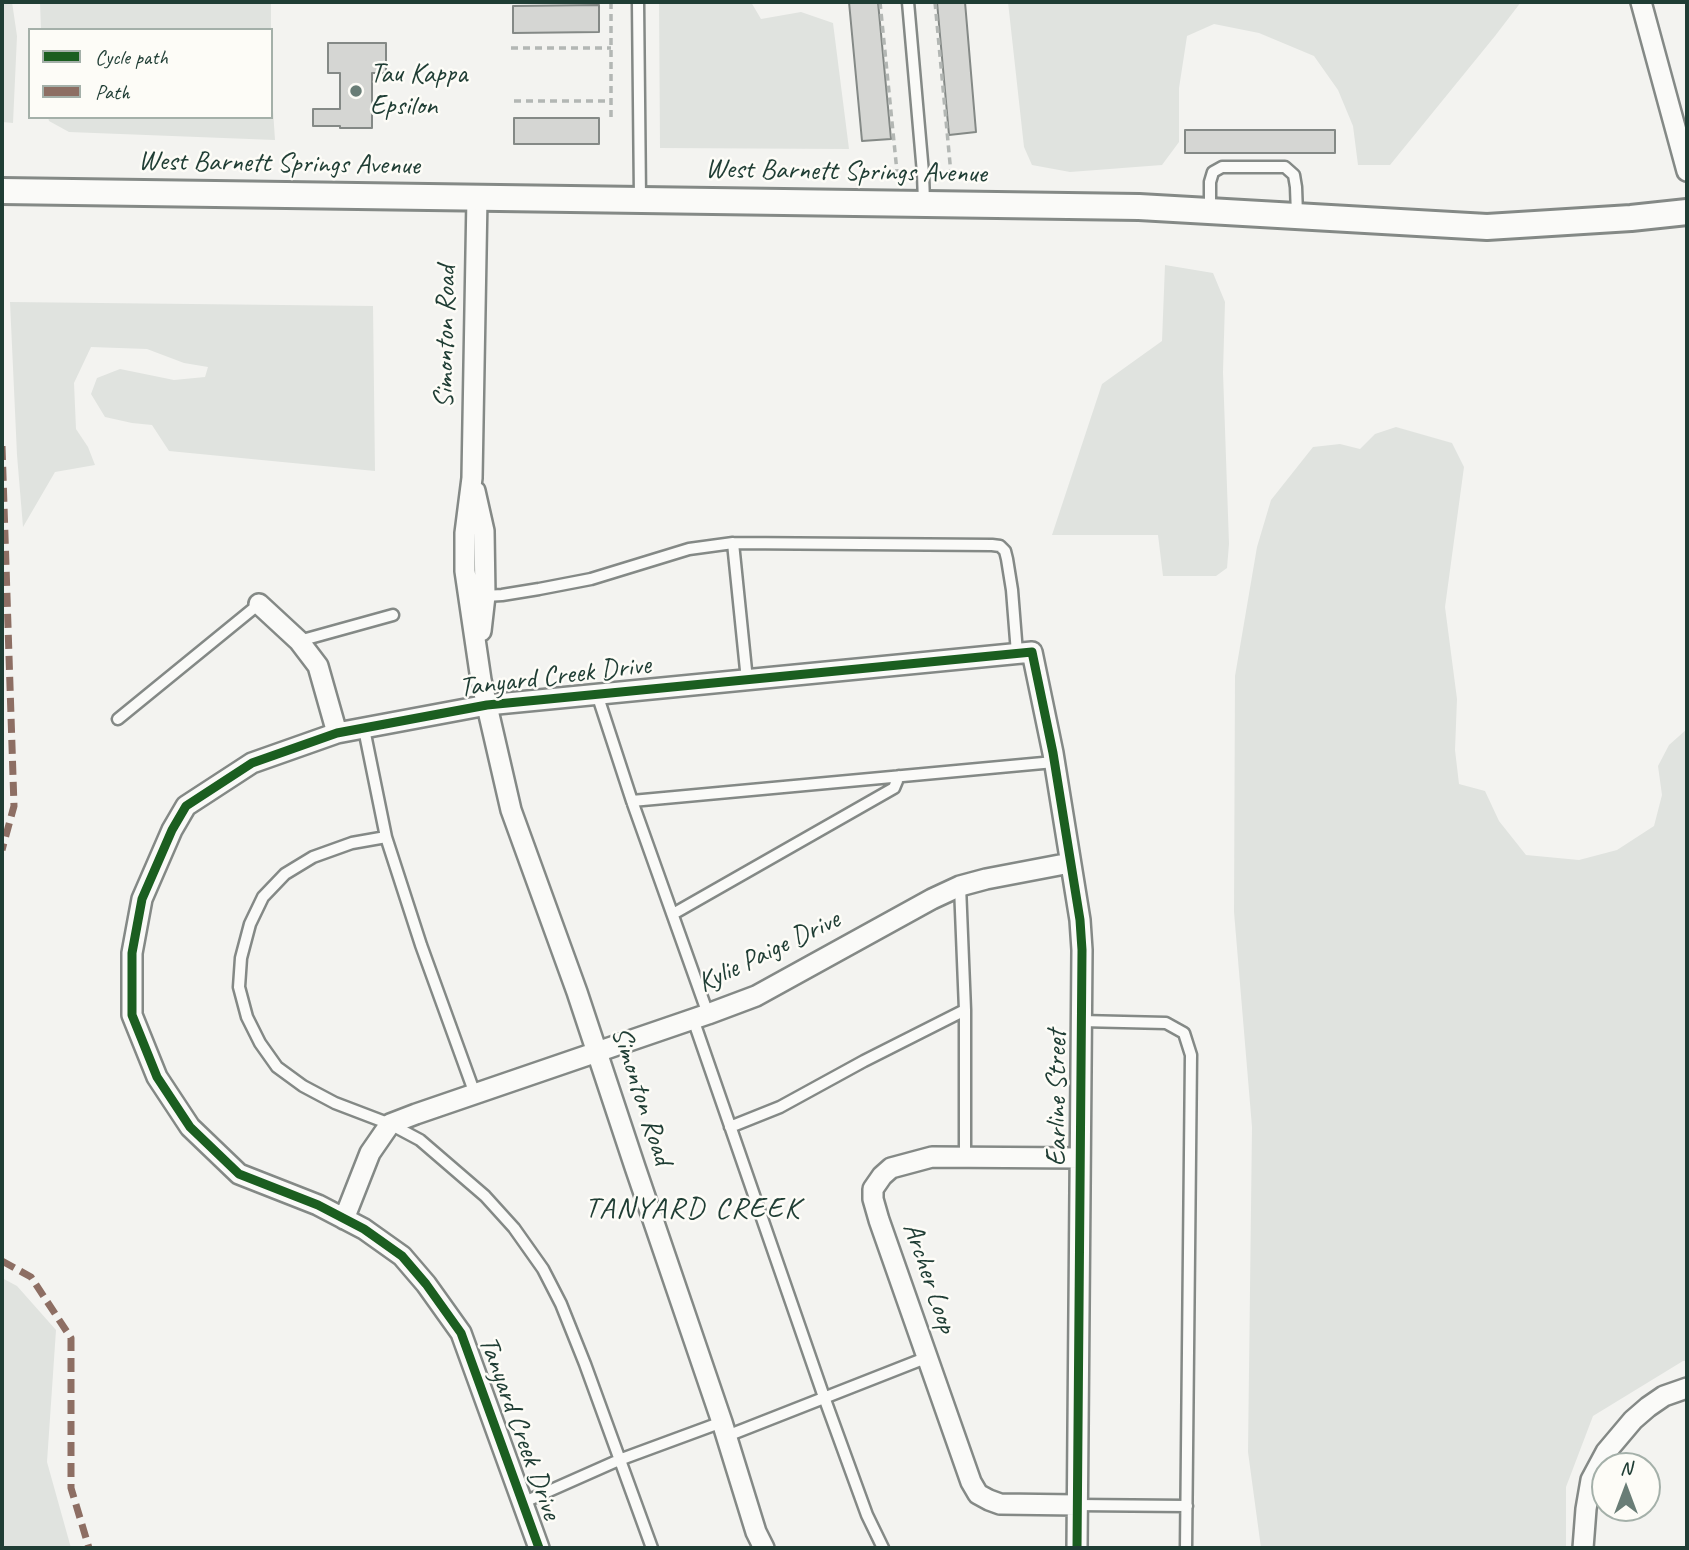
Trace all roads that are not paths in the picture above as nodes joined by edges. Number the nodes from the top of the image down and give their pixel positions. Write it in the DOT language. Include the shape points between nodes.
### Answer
graph roads {
  1 [pos="638,2"];
  2 [pos="908,2"];
  3 [pos="1642,2"];
  4 [pos="1687,171"];
  5 [pos="2,191"];
  6 [pos="477,197"];
  7 [pos="640,199"];
  8 [pos="924,203"];
  9 [pos="1210,211"];
  10 [pos="1687,212"];
  11 [pos="1297,216"];
  12 [pos="472,478"];
  13 [pos="733,543"];
  14 [pos="485,596"];
  15 [pos="259,604"];
  16 [pos="393,615"];
  17 [pos="299,640"];
  18 [pos="1024,652"];
  19 [pos="478,657"];
  20 [pos="747,680"];
  21 [pos="597,694"];
  22 [pos="487,705"];
  23 [pos="118,719"];
  24 [pos="363,729"];
  25 [pos="337,733"];
  26 [pos="1054,762"];
  27 [pos="899,776"];
  28 [pos="632,802"];
  29 [pos="386,837"];
  30 [pos="1070,863"];
  31 [pos="960,886"];
  32 [pos="673,914"];
  33 [pos="965,1010"];
  34 [pos="701,1017"];
  35 [pos="1082,1021"];
  36 [pos="597,1052"];
  37 [pos="475,1094"];
  38 [pos="390,1124"];
  39 [pos="730,1127"];
  40 [pos="965,1156"];
  41 [pos="1080,1158"];
  42 [pos="344,1219"];
  43 [pos="928,1357"];
  44 [pos="1687,1388"];
  45 [pos="824,1397"];
  46 [pos="724,1429"];
  47 [pos="619,1460"];
  48 [pos="522,1503"];
  49 [pos="1077,1505"];
  50 [pos="1187,1506"];
  51 [pos="539,1548"];
  52 [pos="652,1548"];
  53 [pos="764,1548"];
  54 [pos="883,1548"];
  55 [pos="1077,1548"];
  56 [pos="1186,1548"];
  57 [pos="1583,1548"];
  1 -- 7 [label="lane"];
  2 -- 8 [label="lane"];
  3 -- 4 [label="street"];
  5 -- 6 [label="street, West Barnett Springs Avenue"];
  6 -- 7 [label="street, West Barnett Springs Avenue"];
  6 -- 12 [label="street, Simonton Road"];
  7 -- 8 [label="street, West Barnett Springs Avenue"];
  8 -- 9 [label="street, West Barnett Springs Avenue"];
  9 -- 11 [label="street, West Barnett Springs Avenue"];
  9 -- 11 [label="lane" via="1213,172 1222,167 1286,167 1294,175"];
  10 -- 11 [label="street, West Barnett Springs Avenue" via="1487,227"];
  12 -- 14 [label="street, Simonton Road" via="484,531"];
  12 -- 19 [label="street, Simonton Road" via="465,571"];
  13 -- 14 [label="lane" via="689,549 591,579"];
  13 -- 18 [label="lane" via="1000,546 1010,572"];
  13 -- 20 [label="lane"];
  14 -- 19 [label="street, Simonton Road"];
  15 -- 17 [label="street"];
  15 -- 23 [label="lane"];
  16 -- 17 [label="lane"];
  17 -- 25 [label="street" via="318,666"];
  18 -- 20 [label="street, Tanyard Creek Drive"];
  18 -- 26 [label="street, Earline Street"];
  19 -- 22 [label="street, Simonton Road"];
  20 -- 21 [label="street, Tanyard Creek Drive"];
  21 -- 22 [label="street, Tanyard Creek Drive"];
  21 -- 28 [label="lane"];
  22 -- 24 [label="street, Tanyard Creek Drive"];
  22 -- 36 [label="street, Simonton Road" via="511,810"];
  24 -- 25 [label="street, Tanyard Creek Drive"];
  24 -- 29 [label="lane"];
  25 -- 42 [label="street, Tanyard Creek Drive" via="252,763 186,806 142,899 132,953 132,1016 157,1077 190,1127 239,1174"];
  26 -- 27 [label="lane"];
  26 -- 30 [label="street, Earline Street"];
  27 -- 28 [label="lane"];
  27 -- 32 [label="lane" via="894,788"];
  28 -- 32 [label="lane"];
  29 -- 37 [label="lane"];
  29 -- 38 [label="lane" via="313,857 285,874 263,897 250,924 239,987 247,1017 277,1067 335,1103"];
  30 -- 31 [label="street, Kylie Paige Drive"];
  30 -- 35 [label="street, Earline Street" via="1080,920"];
  31 -- 33 [label="lane"];
  31 -- 34 [label="street, Kylie Paige Drive" via="756,996"];
  32 -- 34 [label="lane"];
  33 -- 39 [label="lane" via="780,1107"];
  33 -- 40 [label="lane"];
  34 -- 36 [label="street, Kylie Paige Drive"];
  34 -- 39 [label="lane"];
  35 -- 41 [label="street, Earline Street"];
  35 -- 50 [label="lane" via="1166,1023 1184,1033 1191,1055"];
  36 -- 37 [label="street, Kylie Paige Drive"];
  36 -- 46 [label="street, Simonton Road"];
  37 -- 38 [label="street, Kylie Paige Drive"];
  38 -- 42 [label="street" via="370,1153"];
  38 -- 47 [label="lane" via="420,1140 485,1196 543,1269 561,1304"];
  39 -- 45 [label="lane"];
  40 -- 41 [label="street, Archer Loop"];
  40 -- 43 [label="street, Archer Loop" via="932,1157 891,1168 873,1189"];
  41 -- 49 [label="street, Earline Street"];
  42 -- 48 [label="street, Tanyard Creek Drive" via="402,1256 461,1333"];
  43 -- 45 [label="lane"];
  43 -- 49 [label="street, Archer Loop" via="978,1494 1000,1504"];
  44 -- 57 [label="street" via="1648,1407 1606,1452 1591,1480"];
  45 -- 46 [label="lane"];
  45 -- 54 [label="lane"];
  46 -- 47 [label="lane"];
  46 -- 53 [label="street, Simonton Road"];
  47 -- 48 [label="lane"];
  47 -- 52 [label="lane"];
  48 -- 51 [label="street, Tanyard Creek Drive"];
  49 -- 50 [label="lane"];
  49 -- 55 [label="street, Earline Street"];
  50 -- 56 [label="lane"];
}
